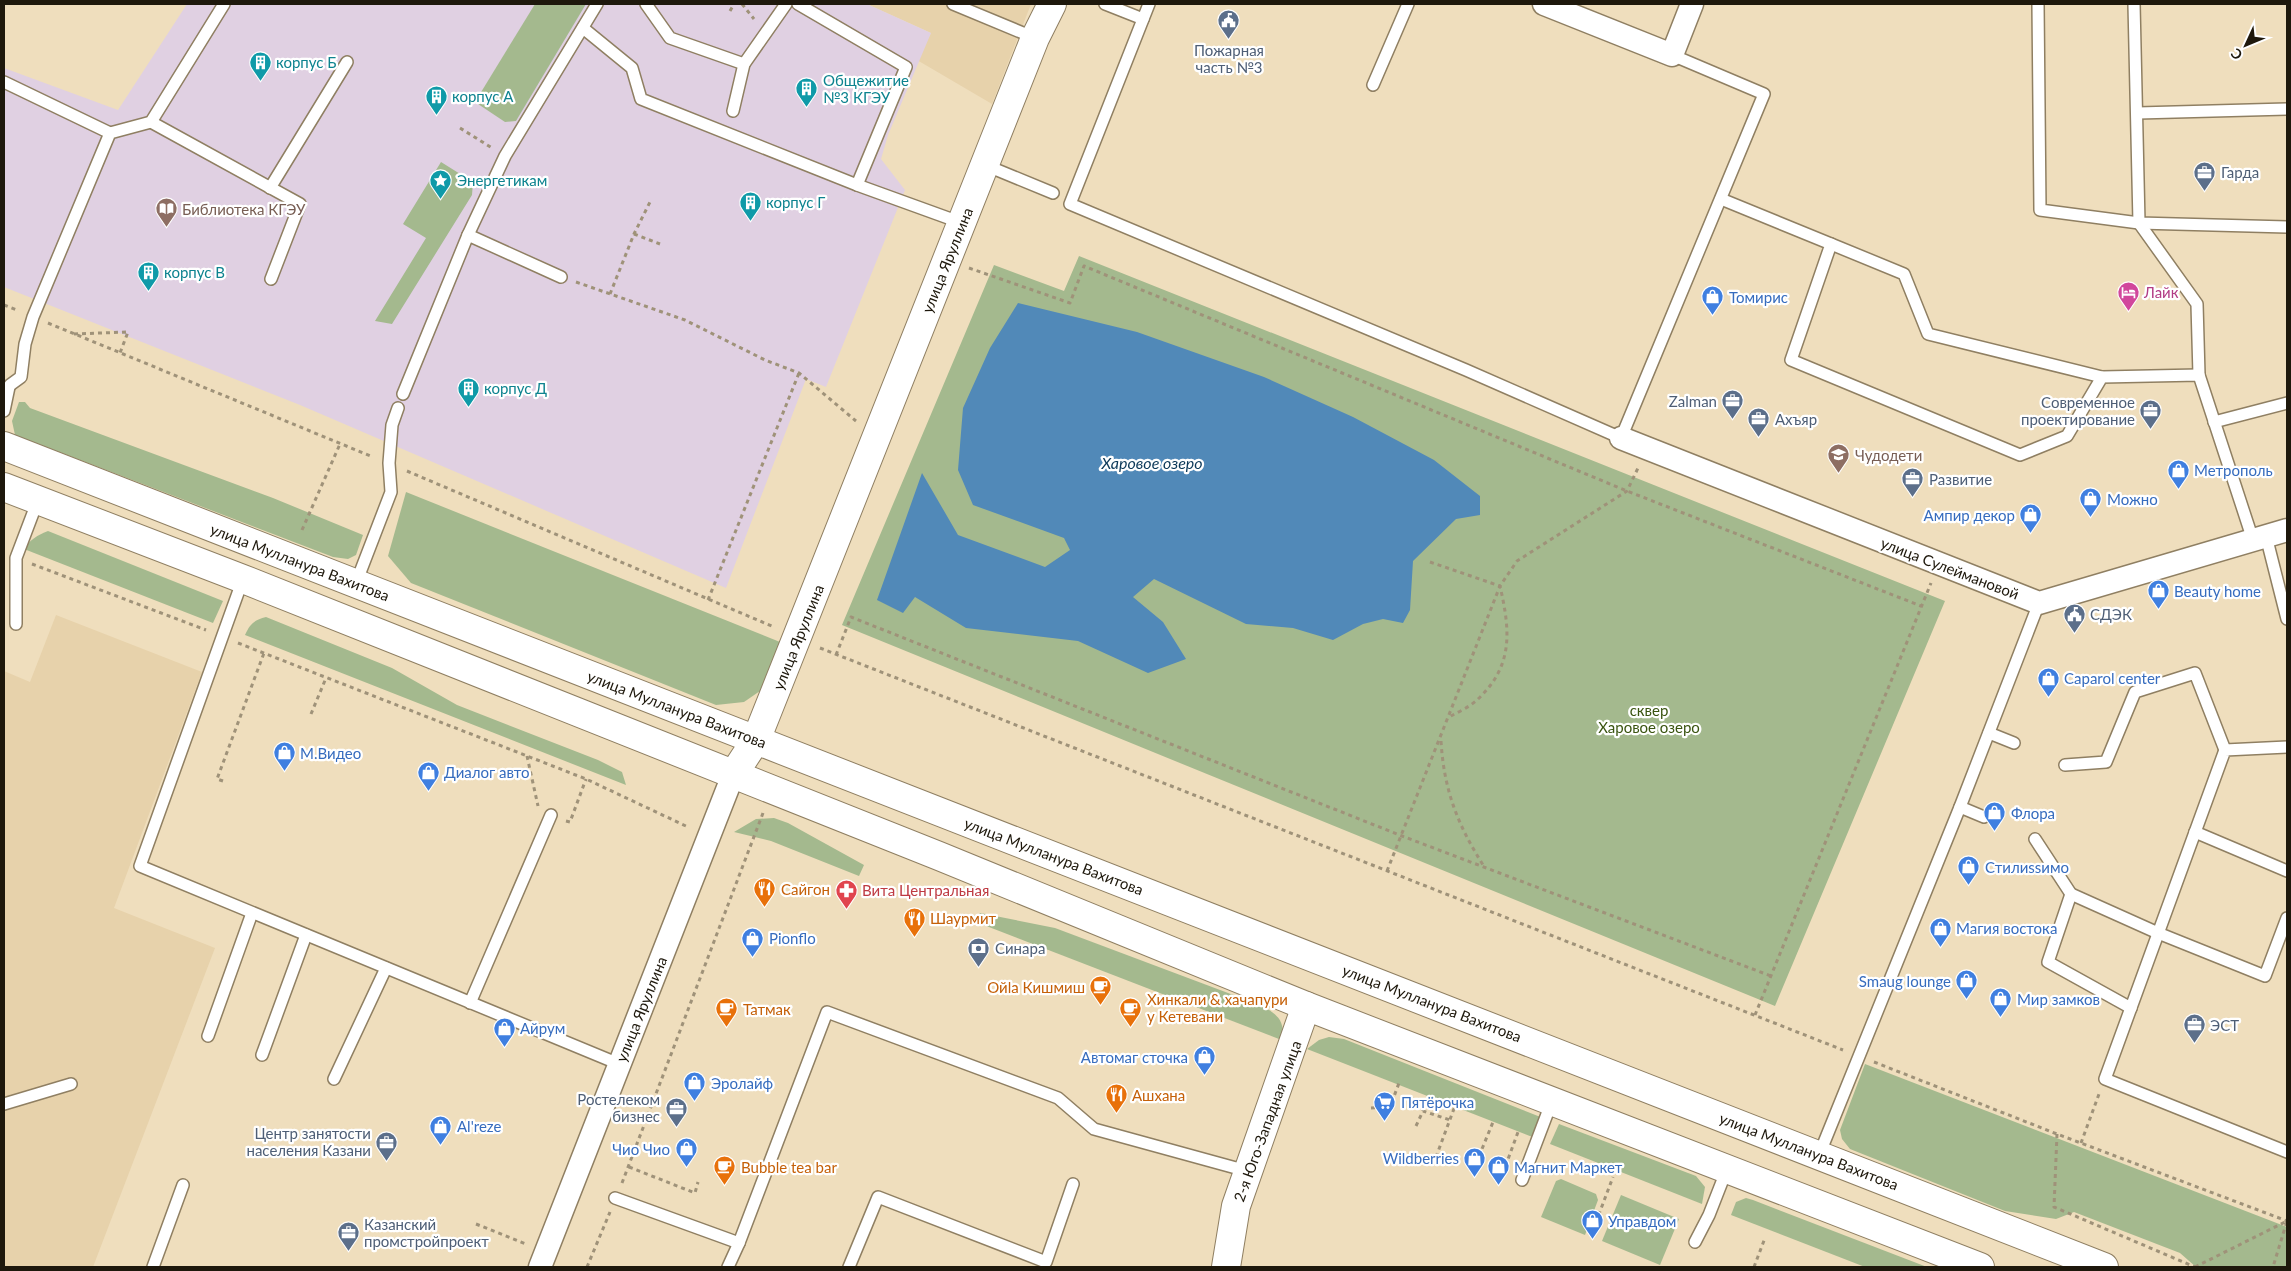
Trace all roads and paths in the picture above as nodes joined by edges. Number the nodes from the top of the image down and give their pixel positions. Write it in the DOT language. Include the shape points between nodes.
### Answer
graph roads {
  1 [pos="224,4"];
  2 [pos="597,4"];
  3 [pos="646,4"];
  4 [pos="734,4"];
  5 [pos="786,4"];
  6 [pos="798,4"];
  7 [pos="953,4"];
  8 [pos="1052,4"];
  9 [pos="1106,4"];
  10 [pos="1150,4"];
  11 [pos="1408,4"];
  12 [pos="1544,4"];
  13 [pos="1692,4"];
  14 [pos="2038,4"];
  15 [pos="2134,4"];
  16 [pos="730,11"];
  17 [pos="1143,20"];
  18 [pos="583,28"];
  19 [pos="1035,38"];
  20 [pos="1672,55"];
  21 [pos="347,62"];
  22 [pos="744,64"];
  23 [pos="4,82"];
  24 [pos="1373,85"];
  25 [pos="2287,109"];
  26 [pos="733,111"];
  27 [pos="2138,113"];
  28 [pos="151,122"];
  29 [pos="460,128"];
  30 [pos="110,133"];
  31 [pos="474,137"];
  32 [pos="985,165"];
  33 [pos="857,186"];
  34 [pos="270,188"];
  35 [pos="1053,193"];
  36 [pos="1721,199"];
  37 [pos="651,200"];
  38 [pos="962,223"];
  39 [pos="2139,223"];
  40 [pos="2287,227"];
  41 [pos="634,234"];
  42 [pos="468,235"];
  43 [pos="660,244"];
  44 [pos="1831,244"];
  45 [pos="947,260"];
  46 [pos="561,277"];
  47 [pos="271,279"];
  48 [pos="610,294"];
  49 [pos="4,305"];
  50 [pos="33,317"];
  51 [pos="73,334"];
  52 [pos="120,353"];
  53 [pos="799,373"];
  54 [pos="2199,374"];
  55 [pos="2102,377"];
  56 [pos="7,389"];
  57 [pos="403,394"];
  58 [pos="2287,403"];
  59 [pos="398,408"];
  60 [pos="4,411"];
  61 [pos="2214,422"];
  62 [pos="861,425"];
  63 [pos="1621,438"];
  64 [pos="340,444"];
  65 [pos="4,446"];
  66 [pos="1648,449"];
  67 [pos="389,463"];
  68 [pos="4,487"];
  69 [pos="1627,491"];
  70 [pos="38,500"];
  71 [pos="302,530"];
  72 [pos="2287,530"];
  73 [pos="2259,538"];
  74 [pos="16,558"];
  75 [pos="1430,562"];
  76 [pos="1938,563"];
  77 [pos="244,579"];
  78 [pos="356,584"];
  79 [pos="1500,586"];
  80 [pos="708,600"];
  81 [pos="2039,603"];
  82 [pos="1921,606"];
  83 [pos="2287,619"];
  84 [pos="16,624"];
  85 [pos="224,637"];
  86 [pos="798,638"];
  87 [pos="264,653"];
  88 [pos="836,655"];
  89 [pos="327,678"];
  90 [pos="311,714"];
  91 [pos="1449,717"];
  92 [pos="1989,733"];
  93 [pos="1440,738"];
  94 [pos="756,740"];
  95 [pos="2014,743"];
  96 [pos="2287,747"];
  97 [pos="2225,750"];
  98 [pos="2064,765"];
  99 [pos="733,775"];
  100 [pos="223,781"];
  101 [pos="1960,808"];
  102 [pos="764,809"];
  103 [pos="552,815"];
  104 [pos="1984,818"];
  105 [pos="688,828"];
  106 [pos="2195,832"];
  107 [pos="1402,836"];
  108 [pos="2035,839"];
  109 [pos="1485,868"];
  110 [pos="2287,870"];
  111 [pos="1387,871"];
  112 [pos="2071,894"];
  113 [pos="252,913"];
  114 [pos="2287,918"];
  115 [pos="2158,933"];
  116 [pos="306,935"];
  117 [pos="386,968"];
  118 [pos="1771,976"];
  119 [pos="470,1003"];
  120 [pos="1306,1006"];
  121 [pos="2131,1008"];
  122 [pos="1755,1015"];
  123 [pos="208,1036"];
  124 [pos="262,1055"];
  125 [pos="1860,1056"];
  126 [pos="619,1064"];
  127 [pos="334,1079"];
  128 [pos="2105,1079"];
  129 [pos="1399,1083"];
  130 [pos="71,1084"];
  131 [pos="1552,1101"];
  132 [pos="4,1104"];
  133 [pos="1455,1106"];
  134 [pos="1372,1108"];
  135 [pos="1450,1120"];
  136 [pos="1493,1122"];
  137 [pos="1416,1126"];
  138 [pos="1518,1132"];
  139 [pos="2057,1134"];
  140 [pos="2081,1143"];
  141 [pos="2287,1152"];
  142 [pos="1819,1155"];
  143 [pos="1436,1156"];
  144 [pos="629,1168"];
  145 [pos="1727,1169"];
  146 [pos="1474,1171"];
  147 [pos="1247,1172"];
  148 [pos="1613,1177"];
  149 [pos="1522,1180"];
  150 [pos="1500,1181"];
  151 [pos="698,1182"];
  152 [pos="1073,1184"];
  153 [pos="183,1185"];
  154 [pos="615,1198"];
  155 [pos="2287,1221"];
  156 [pos="476,1224"];
  157 [pos="1593,1230"];
  158 [pos="1765,1238"];
  159 [pos="1695,1242"];
  160 [pos="738,1243"];
  161 [pos="529,1245"];
  162 [pos="1046,1265"];
  163 [pos="153,1267"];
  164 [pos="540,1267"];
  165 [pos="587,1267"];
  166 [pos="728,1267"];
  167 [pos="850,1267"];
  168 [pos="1226,1267"];
  169 [pos="1754,1267"];
  170 [pos="1980,1267"];
  171 [pos="2104,1267"];
  172 [pos="2195,1267"];
  173 [pos="2273,1267"];
  1 -- 28 [label="lane"];
  2 -- 18 [label="lane"];
  3 -- 22 [label="lane" via="670,38"];
  4 -- 16 [label="path"];
  5 -- 22 [label="lane"];
  6 -- 33 [label="lane" via="906,67"];
  7 -- 19 [label="lane"];
  8 -- 19 [label="main road, улица Яруллина"];
  9 -- 17 [label="lane"];
  10 -- 17 [label="lane"];
  11 -- 24 [label="lane"];
  12 -- 20 [label="street"];
  13 -- 20 [label="street"];
  14 -- 39 [label="lane" via="2040,210"];
  15 -- 27 [label="lane"];
  17 -- 63 [label="lane" via="1070,204"];
  18 -- 33 [label="lane" via="632,68 640,99"];
  18 -- 42 [label="lane" via="505,156"];
  19 -- 32 [label="main road, улица Яруллина"];
  20 -- 36 [label="lane" via="1764,94"];
  21 -- 34 [label="lane"];
  22 -- 26 [label="lane"];
  23 -- 30 [label="lane"];
  25 -- 27 [label="lane"];
  27 -- 39 [label="lane"];
  28 -- 30 [label="lane"];
  28 -- 34 [label="lane"];
  29 -- 31 [label="path"];
  30 -- 50 [label="lane"];
  32 -- 35 [label="lane"];
  32 -- 38 [label="main road, улица Яруллина"];
  33 -- 38 [label="lane"];
  34 -- 47 [label="lane" via="300,204"];
  36 -- 44 [label="lane"];
  36 -- 63 [label="lane"];
  37 -- 41 [label="path"];
  38 -- 45 [label="main road, улица Яруллина"];
  39 -- 40 [label="lane"];
  39 -- 54 [label="lane" via="2197,304"];
  41 -- 43 [label="path"];
  41 -- 48 [label="path"];
  42 -- 46 [label="lane"];
  42 -- 57 [label="lane"];
  44 -- 55 [label="lane" via="1904,274 1928,334"];
  44 -- 55 [label="lane" via="1791,360 2020,455 2067,436"];
  45 -- 69 [label="path" via="1070,303 1084,266"];
  45 -- 86 [label="main road, улица Яруллина"];
  46 -- 48 [label="path"];
  48 -- 53 [label="path" via="685,320 765,360"];
  49 -- 50 [label="path"];
  50 -- 51 [label="path"];
  50 -- 56 [label="lane" via="25,344 21,377"];
  51 -- 52 [label="path"];
  51 -- 52 [label="path" via="128,332"];
  52 -- 64 [label="path"];
  53 -- 62 [label="path"];
  53 -- 80 [label="path"];
  54 -- 55 [label="lane"];
  54 -- 61 [label="lane"];
  56 -- 60 [label="lane"];
  58 -- 61 [label="lane"];
  59 -- 67 [label="lane" via="392,425"];
  61 -- 73 [label="lane"];
  63 -- 66 [label="street, улица Сулеймановой"];
  64 -- 67 [label="path"];
  64 -- 71 [label="path"];
  65 -- 78 [label="main road, улица Мулланура Вахитова"];
  66 -- 69 [label="path"];
  66 -- 76 [label="street, улица Сулеймановой"];
  67 -- 78 [label="lane" via="392,492"];
  67 -- 80 [label="path"];
  68 -- 70 [label="main road"];
  69 -- 79 [label="path" via="1517,561"];
  69 -- 82 [label="path"];
  70 -- 74 [label="lane"];
  70 -- 77 [label="main road"];
  72 -- 73 [label="street"];
  73 -- 81 [label="street"];
  73 -- 83 [label="lane"];
  74 -- 84 [label="lane"];
  74 -- 85 [label="path"];
  75 -- 79 [label="path"];
  76 -- 81 [label="street, улица Сулеймановой"];
  76 -- 82 [label="path"];
  77 -- 85 [label="lane"];
  77 -- 99 [label="main road"];
  78 -- 94 [label="main road, улица Мулланура Вахитова"];
  79 -- 91 [label="path"];
  79 -- 91 [label="path" via="1508,622 1507,649 1497,678 1477,701"];
  80 -- 86 [label="path"];
  81 -- 92 [label="lane"];
  82 -- 118 [label="path"];
  85 -- 87 [label="path"];
  85 -- 113 [label="lane" via="140,866"];
  86 -- 88 [label="path"];
  86 -- 94 [label="main road, улица Яруллина"];
  87 -- 89 [label="path"];
  87 -- 100 [label="path" via="217,779"];
  88 -- 107 [label="path" via="851,617"];
  88 -- 111 [label="path"];
  89 -- 90 [label="path"];
  89 -- 105 [label="path" via="586,779"];
  91 -- 93 [label="path"];
  92 -- 95 [label="lane"];
  92 -- 101 [label="lane"];
  93 -- 107 [label="path"];
  93 -- 109 [label="path" via="1442,769 1451,805 1466,839"];
  94 -- 99 [label="main road, улица Яруллина"];
  94 -- 142 [label="main road, улица Мулланура Вахитова"];
  96 -- 97 [label="lane"];
  97 -- 98 [label="lane" via="2196,673 2135,692 2106,762"];
  97 -- 106 [label="lane"];
  99 -- 120 [label="main road"];
  99 -- 126 [label="street, улица Яруллина"];
  101 -- 104 [label="lane"];
  101 -- 125 [label="lane"];
  102 -- 144 [label="path"];
  103 -- 119 [label="lane"];
  106 -- 110 [label="lane"];
  106 -- 115 [label="lane"];
  107 -- 109 [label="path"];
  107 -- 111 [label="path"];
  108 -- 112 [label="lane"];
  109 -- 118 [label="path"];
  111 -- 122 [label="path"];
  112 -- 115 [label="lane"];
  112 -- 121 [label="lane" via="2048,962"];
  113 -- 116 [label="lane"];
  113 -- 123 [label="lane"];
  114 -- 115 [label="lane" via="2265,976"];
  115 -- 121 [label="lane"];
  116 -- 117 [label="lane"];
  116 -- 124 [label="lane"];
  117 -- 119 [label="lane"];
  117 -- 127 [label="lane"];
  118 -- 122 [label="path"];
  119 -- 126 [label="lane"];
  120 -- 131 [label="main road"];
  120 -- 147 [label="main road, 2-я Юго-Западная улица"];
  121 -- 128 [label="lane"];
  122 -- 125 [label="path"];
  125 -- 139 [label="path"];
  125 -- 142 [label="lane"];
  126 -- 164 [label="street, улица Яруллина"];
  128 -- 140 [label="path"];
  128 -- 141 [label="lane"];
  129 -- 134 [label="path" via="1390,1107"];
  130 -- 132 [label="lane"];
  131 -- 145 [label="main road"];
  131 -- 149 [label="lane"];
  133 -- 135 [label="path"];
  135 -- 137 [label="path" via="1423,1111"];
  135 -- 143 [label="path"];
  136 -- 146 [label="path"];
  138 -- 150 [label="path"];
  139 -- 140 [label="path"];
  139 -- 172 [label="path" via="2054,1207"];
  140 -- 155 [label="path"];
  142 -- 171 [label="main road, улица Мулланура Вахитова"];
  144 -- 151 [label="path" via="695,1193"];
  144 -- 154 [label="path"];
  145 -- 159 [label="lane"];
  145 -- 170 [label="main road"];
  147 -- 160 [label="lane" via="1094,1129 1058,1098 827,1012"];
  147 -- 168 [label="main road, 2-я Юго-Западная улица" via="1236,1206"];
  148 -- 157 [label="path"];
  152 -- 162 [label="lane"];
  153 -- 163 [label="lane"];
  154 -- 160 [label="lane"];
  154 -- 165 [label="path"];
  155 -- 172 [label="path"];
  155 -- 173 [label="path"];
  156 -- 161 [label="path"];
  158 -- 169 [label="path"];
  160 -- 166 [label="lane"];
  162 -- 167 [label="lane" via="878,1197"];
}
